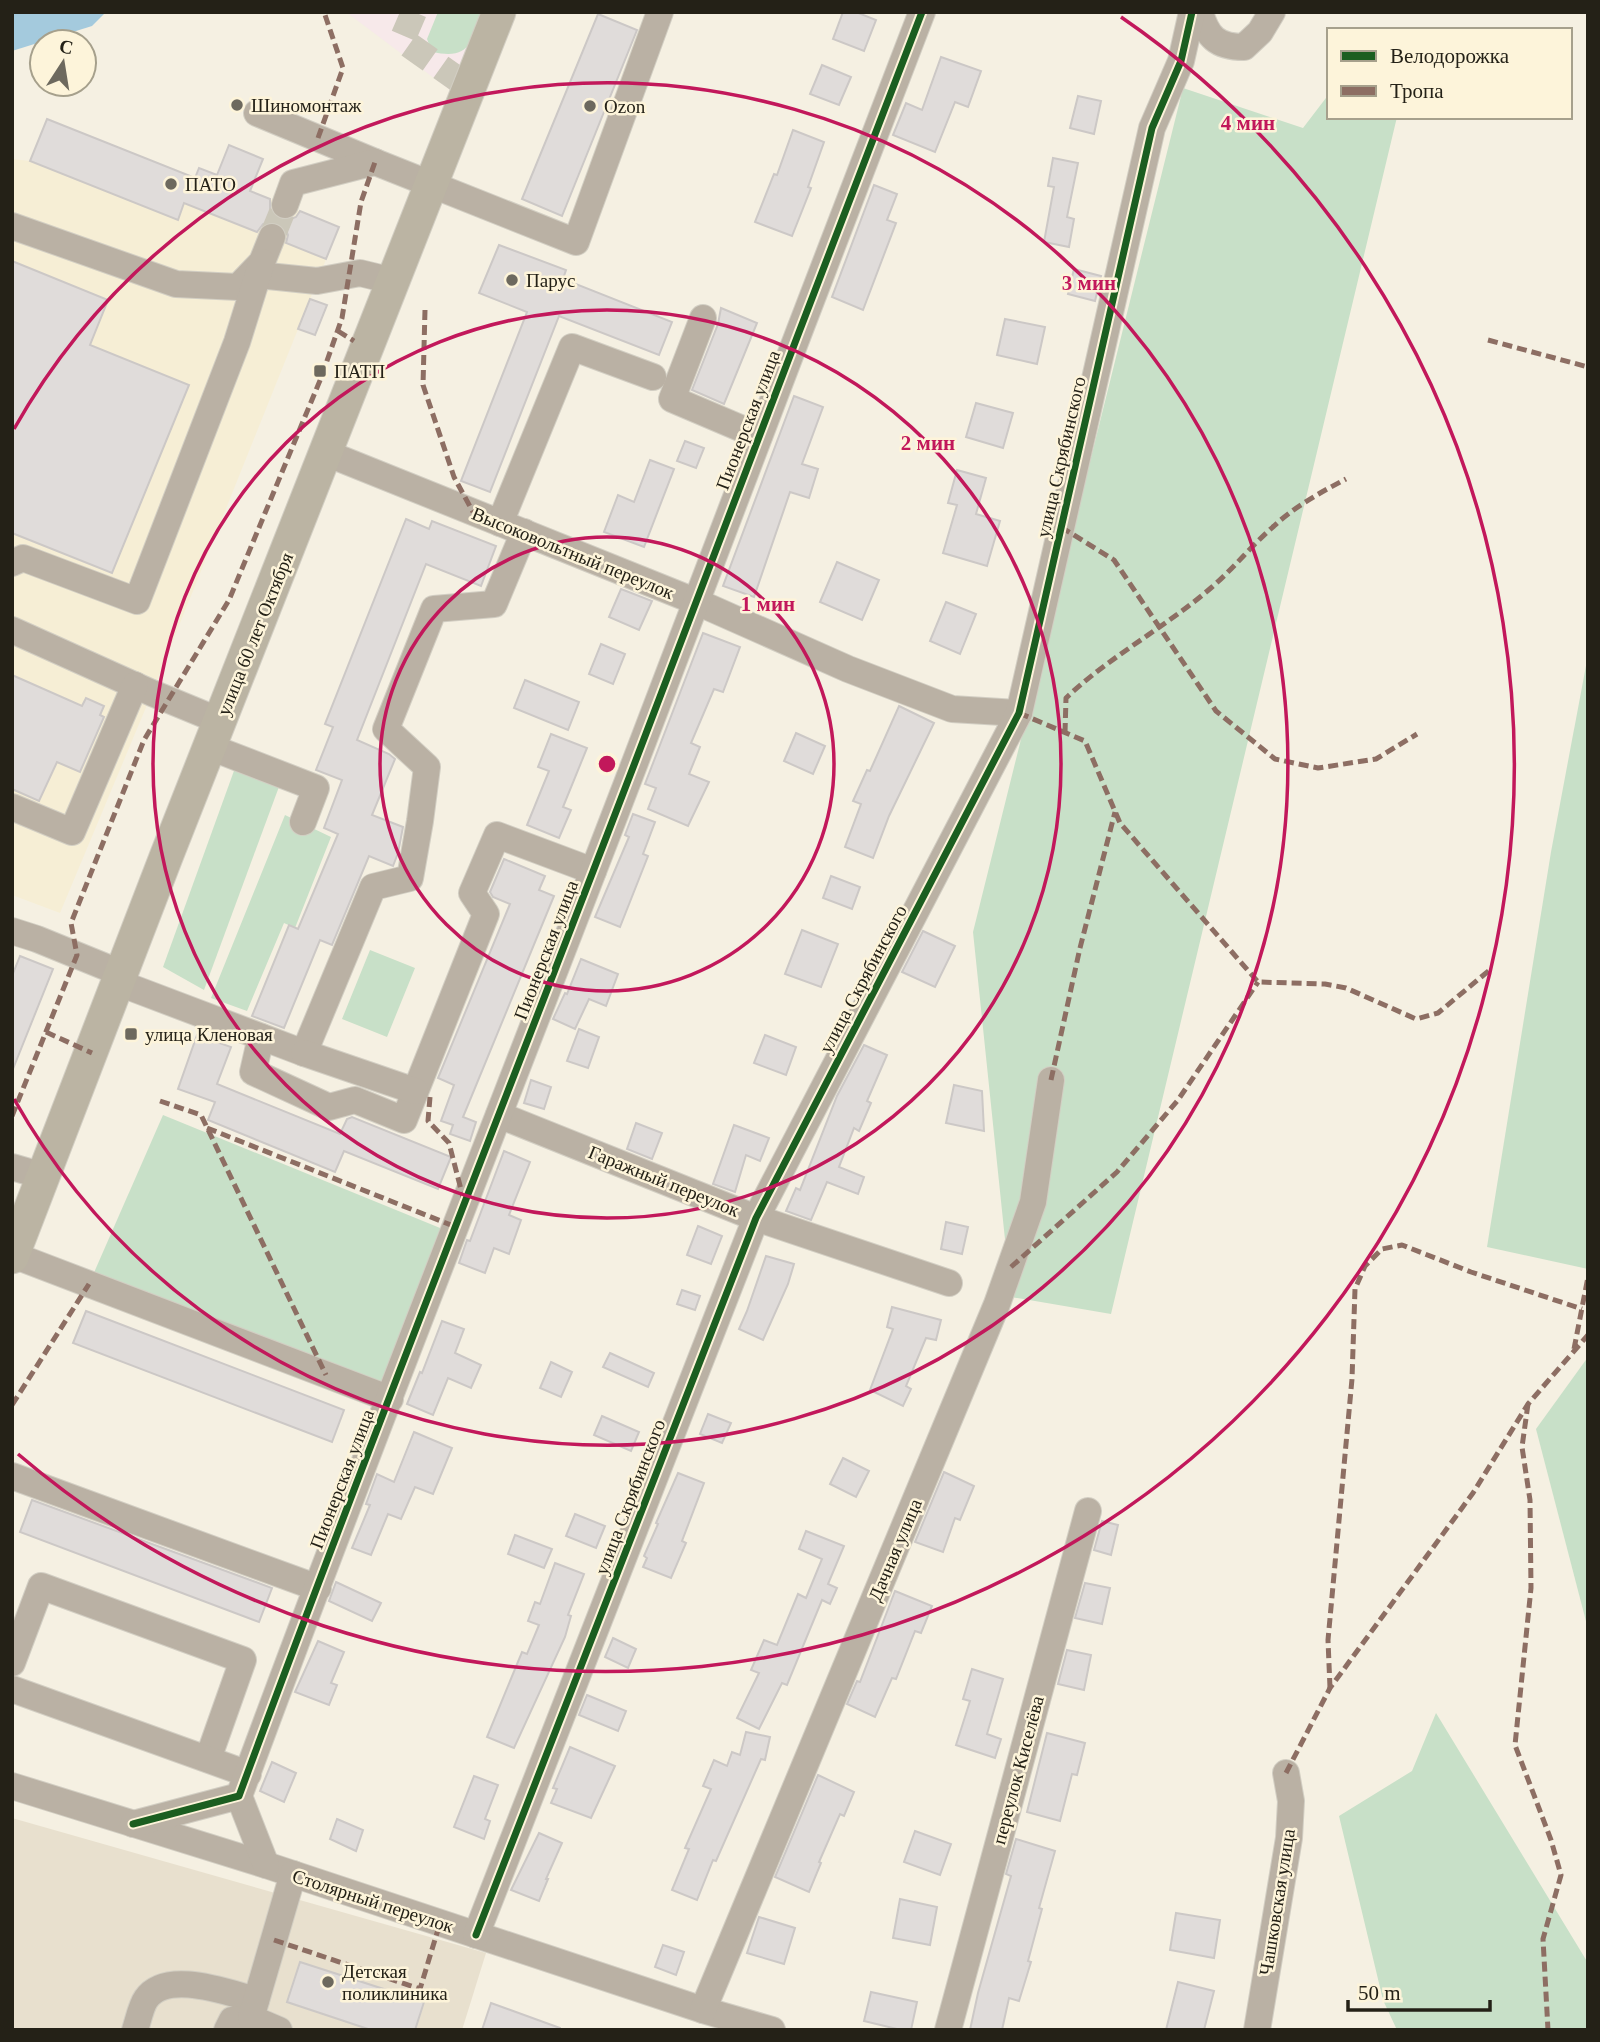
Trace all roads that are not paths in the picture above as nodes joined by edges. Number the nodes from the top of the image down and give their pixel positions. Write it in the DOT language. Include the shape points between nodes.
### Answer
graph roads {
  1 [pos="499,12"];
  2 [pos="660,12"];
  3 [pos="922,12"];
  4 [pos="1192,12"];
  5 [pos="1200,12"];
  6 [pos="1272,12"];
  7 [pos="257,113"];
  8 [pos="374,162"];
  9 [pos="431,185"];
  10 [pos="285,205"];
  11 [pos="12,226"];
  12 [pos="272,237"];
  13 [pos="260,268"];
  14 [pos="393,281"];
  15 [pos="703,318"];
  16 [pos="653,377"];
  17 [pos="760,436"];
  18 [pos="326,453"];
  19 [pos="512,528"];
  20 [pos="12,562"];
  21 [pos="697,603"];
  22 [pos="12,630"];
  23 [pos="135,685"];
  24 [pos="1019,713"];
  25 [pos="215,734"];
  26 [pos="12,807"];
  27 [pos="303,822"];
  28 [pos="593,871"];
  29 [pos="12,931"];
  30 [pos="121,979"];
  31 [pos="261,1038"];
  32 [pos="304,1053"];
  33 [pos="1051,1080"];
  34 [pos="415,1091"];
  35 [pos="499,1115"];
  36 [pos="28,1172"];
  37 [pos="757,1218"];
  38 [pos="12,1256"];
  39 [pos="949,1283"];
  40 [pos="390,1399"];
  41 [pos="12,1476"];
  42 [pos="1088,1511"];
  43 [pos="318,1588"];
  44 [pos="12,1662"];
  45 [pos="12,1689"];
  46 [pos="208,1759"];
  47 [pos="1286,1773"];
  48 [pos="243,1785"];
  49 [pos="12,1786"];
  50 [pos="133,1824"];
  51 [pos="266,1865"];
  52 [pos="293,1874"];
  53 [pos="476,1935"];
  54 [pos="253,2009"];
  55 [pos="703,2010"];
  56 [pos="135,2030"];
  57 [pos="227,2030"];
  58 [pos="279,2030"];
  59 [pos="772,2030"];
  60 [pos="948,2030"];
  61 [pos="1257,2030"];
  1 -- 9 [label="main road, улица 60 лет Октября"];
  2 -- 9 [label="street" via="576,242"];
  3 -- 17 [label="street, Пионерская улица"];
  4 -- 24 [label="street, улица Скрябинского" via="1181,61 1152,128"];
  5 -- 6 [label="street" via="1205,31 1227,47 1244,47 1260,33"];
  7 -- 8 [label="street"];
  8 -- 9 [label="street"];
  8 -- 10 [label="street" via="293,183"];
  9 -- 14 [label="main road, улица 60 лет Октября"];
  11 -- 13 [label="street" via="176,284 238,287"];
  12 -- 13 [label="street"];
  13 -- 14 [label="street" via="317,281 360,273"];
  13 -- 20 [label="street" via="237,342 137,601 23,558"];
  14 -- 18 [label="main road, улица 60 лет Октября"];
  15 -- 17 [label="street" via="672,399"];
  16 -- 19 [label="street" via="572,347"];
  17 -- 21 [label="street, Пионерская улица"];
  18 -- 19 [label="street, Высоковольтный переулок"];
  18 -- 25 [label="main road, улица 60 лет Октября"];
  19 -- 21 [label="street, Высоковольтный переулок"];
  19 -- 32 [label="street" via="494,604 434,609 386,729 427,767 410,878 373,887"];
  21 -- 24 [label="street, Высоковольтный переулок" via="952,709"];
  21 -- 28 [label="street, Пионерская улица"];
  22 -- 23 [label="street"];
  23 -- 25 [label="street"];
  23 -- 26 [label="street" via="72,832"];
  24 -- 37 [label="street, улица Скрябинского"];
  25 -- 27 [label="street" via="316,788"];
  25 -- 30 [label="main road, улица 60 лет Октября"];
  28 -- 34 [label="street" via="497,835 472,892 486,914"];
  28 -- 35 [label="street, Пионерская улица"];
  29 -- 30 [label="street"];
  30 -- 31 [label="street"];
  30 -- 36 [label="main road, улица 60 лет Октября"];
  31 -- 32 [label="street"];
  31 -- 34 [label="street" via="253,1072 329,1107 355,1100 404,1120"];
  32 -- 34 [label="street"];
  33 -- 55 [label="street, Дачная улица" via="1034,1202 997,1304"];
  35 -- 37 [label="street, Гаражный переулок"];
  35 -- 40 [label="street, Пионерская улица"];
  36 -- 38 [label="main road, улица 60 лет Октября"];
  37 -- 39 [label="street, Гаражный переулок"];
  37 -- 53 [label="street, улица Скрябинского"];
  38 -- 40 [label="street"];
  40 -- 43 [label="street, Пионерская улица"];
  41 -- 43 [label="street"];
  42 -- 60 [label="street, переулок Киселёва"];
  43 -- 48 [label="street, Пионерская улица"];
  44 -- 46 [label="street" via="41,1586 243,1660"];
  45 -- 46 [label="street"];
  46 -- 48 [label="street"];
  47 -- 61 [label="street, Чашковская улица" via="1289,1838"];
  48 -- 50 [label="street"];
  48 -- 51 [label="street"];
  49 -- 50 [label="street, Столярный переулок"];
  50 -- 51 [label="street, Столярный переулок"];
  51 -- 52 [label="street, Столярный переулок"];
  52 -- 53 [label="street, Столярный переулок"];
  52 -- 54 [label="street"];
  53 -- 55 [label="street, Столярный переулок"];
  54 -- 56 [label="street" via="195,1984 164,1986 146,1998"];
  54 -- 57 [label="street" via="232,2020"];
  54 -- 58 [label="street"];
  55 -- 59 [label="street, Столярный переулок"];
}
